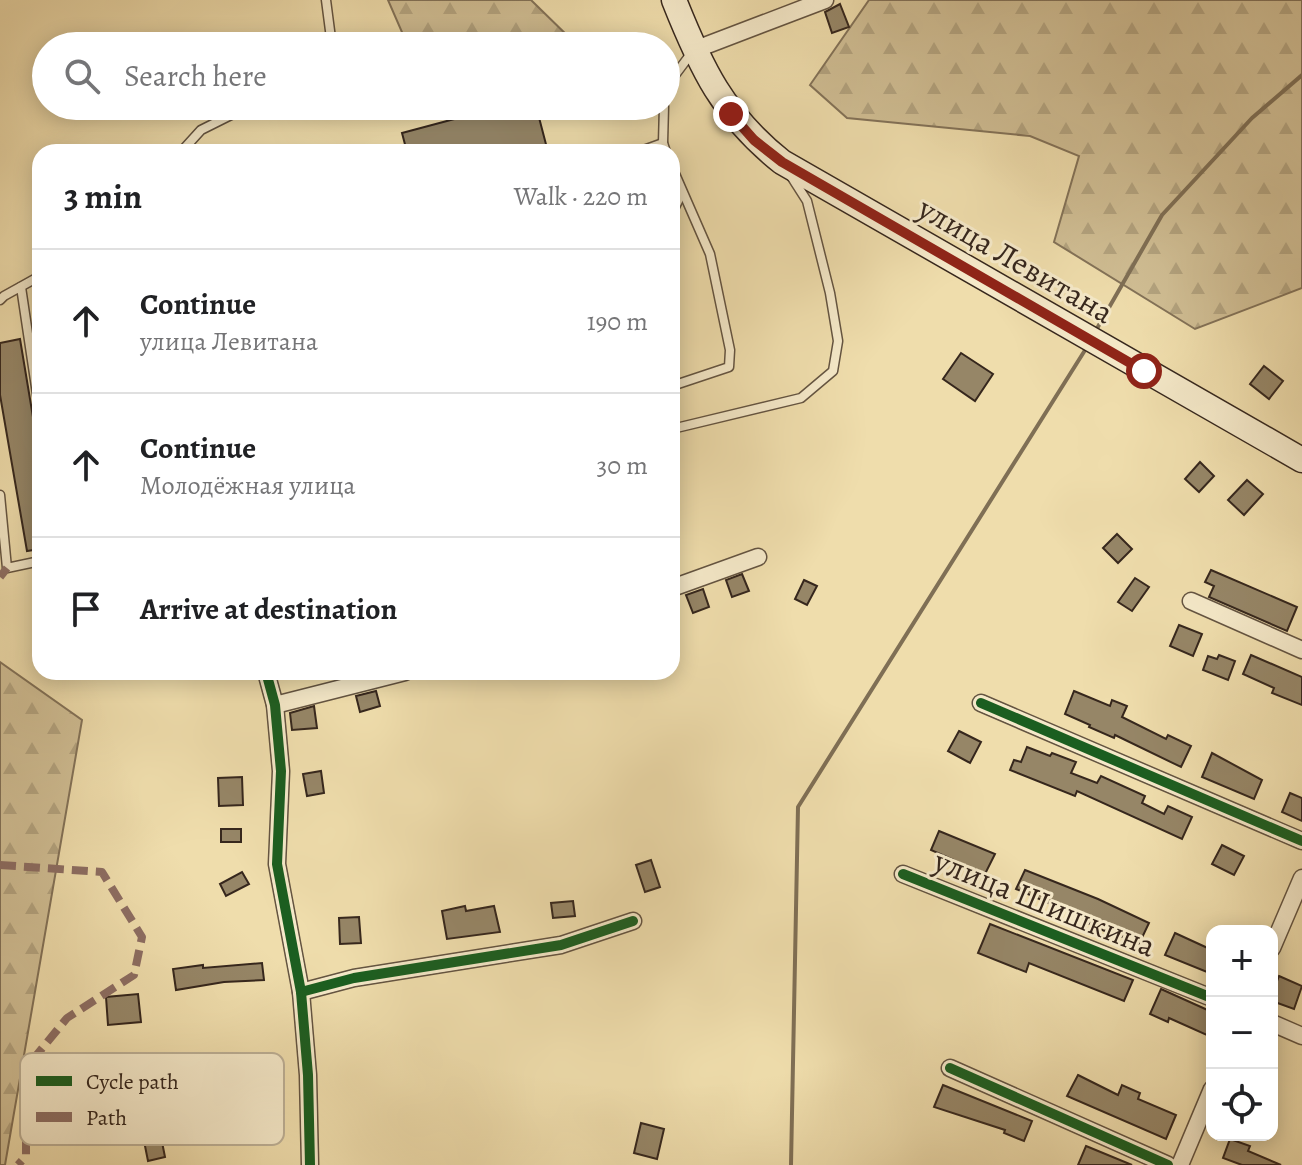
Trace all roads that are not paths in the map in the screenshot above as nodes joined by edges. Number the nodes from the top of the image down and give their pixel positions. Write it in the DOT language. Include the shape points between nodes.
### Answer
graph roads {
  1 [pos="326,0"];
  2 [pos="674,0"];
  3 [pos="825,0"];
  4 [pos="330,32"];
  5 [pos="694,50"];
  6 [pos="680,68"];
  7 [pos="221,120"];
  8 [pos="664,120"];
  9 [pos="188,144"];
  10 [pos="665,144"];
  11 [pos="782,162"];
  12 [pos="680,188"];
  13 [pos="682,193"];
  14 [pos="680,197"];
  15 [pos="32,281"];
  16 [pos="21,287"];
  17 [pos="0,300"];
  18 [pos="32,361"];
  19 [pos="680,383"];
  20 [pos="680,427"];
  21 [pos="1302,460"];
  22 [pos="0,495"];
  23 [pos="758,557"];
  24 [pos="32,563"];
  25 [pos="680,585"];
  26 [pos="1191,601"];
  27 [pos="1302,650"];
  28 [pos="268,680"];
  29 [pos="373,680"];
  30 [pos="981,703"];
  31 [pos="275,705"];
  32 [pos="1302,841"];
  33 [pos="903,874"];
  34 [pos="1302,878"];
  35 [pos="633,921"];
  36 [pos="1278,934"];
  37 [pos="301,992"];
  38 [pos="1210,997"];
  39 [pos="1278,1026"];
  40 [pos="1302,1036"];
  41 [pos="950,1068"];
  42 [pos="1206,1103"];
  43 [pos="310,1165"];
  44 [pos="1168,1165"];
  45 [pos="1180,1165"];
  1 -- 4 [label="lane"];
  2 -- 5 [label="main road, улица Левитана"];
  3 -- 5 [label="street"];
  5 -- 6 [label="lane"];
  5 -- 11 [label="main road, улица Левитана" via="731,114"];
  7 -- 9 [label="lane"];
  8 -- 10 [label="lane"];
  11 -- 20 [label="lane" via="807,201 830,293 838,341 833,371 801,398"];
  11 -- 21 [label="main road, улица Левитана"];
  12 -- 13 [label="lane"];
  13 -- 14 [label="lane"];
  13 -- 19 [label="lane" via="710,254 730,350 729,367"];
  15 -- 16 [label="lane"];
  16 -- 17 [label="lane"];
  16 -- 18 [label="lane"];
  22 -- 24 [label="lane" via="7,568"];
  23 -- 25 [label="street"];
  26 -- 27 [label="street"];
  28 -- 31 [label="street"];
  29 -- 31 [label="street"];
  30 -- 32 [label="street"];
  31 -- 37 [label="street" via="281,771 277,864"];
  33 -- 38 [label="street, улица Шишкина"];
  34 -- 36 [label="street"];
  35 -- 37 [label="street" via="561,945 354,978"];
  37 -- 43 [label="street"];
  39 -- 40 [label="street"];
  41 -- 44 [label="street"];
  42 -- 45 [label="street"];
}
